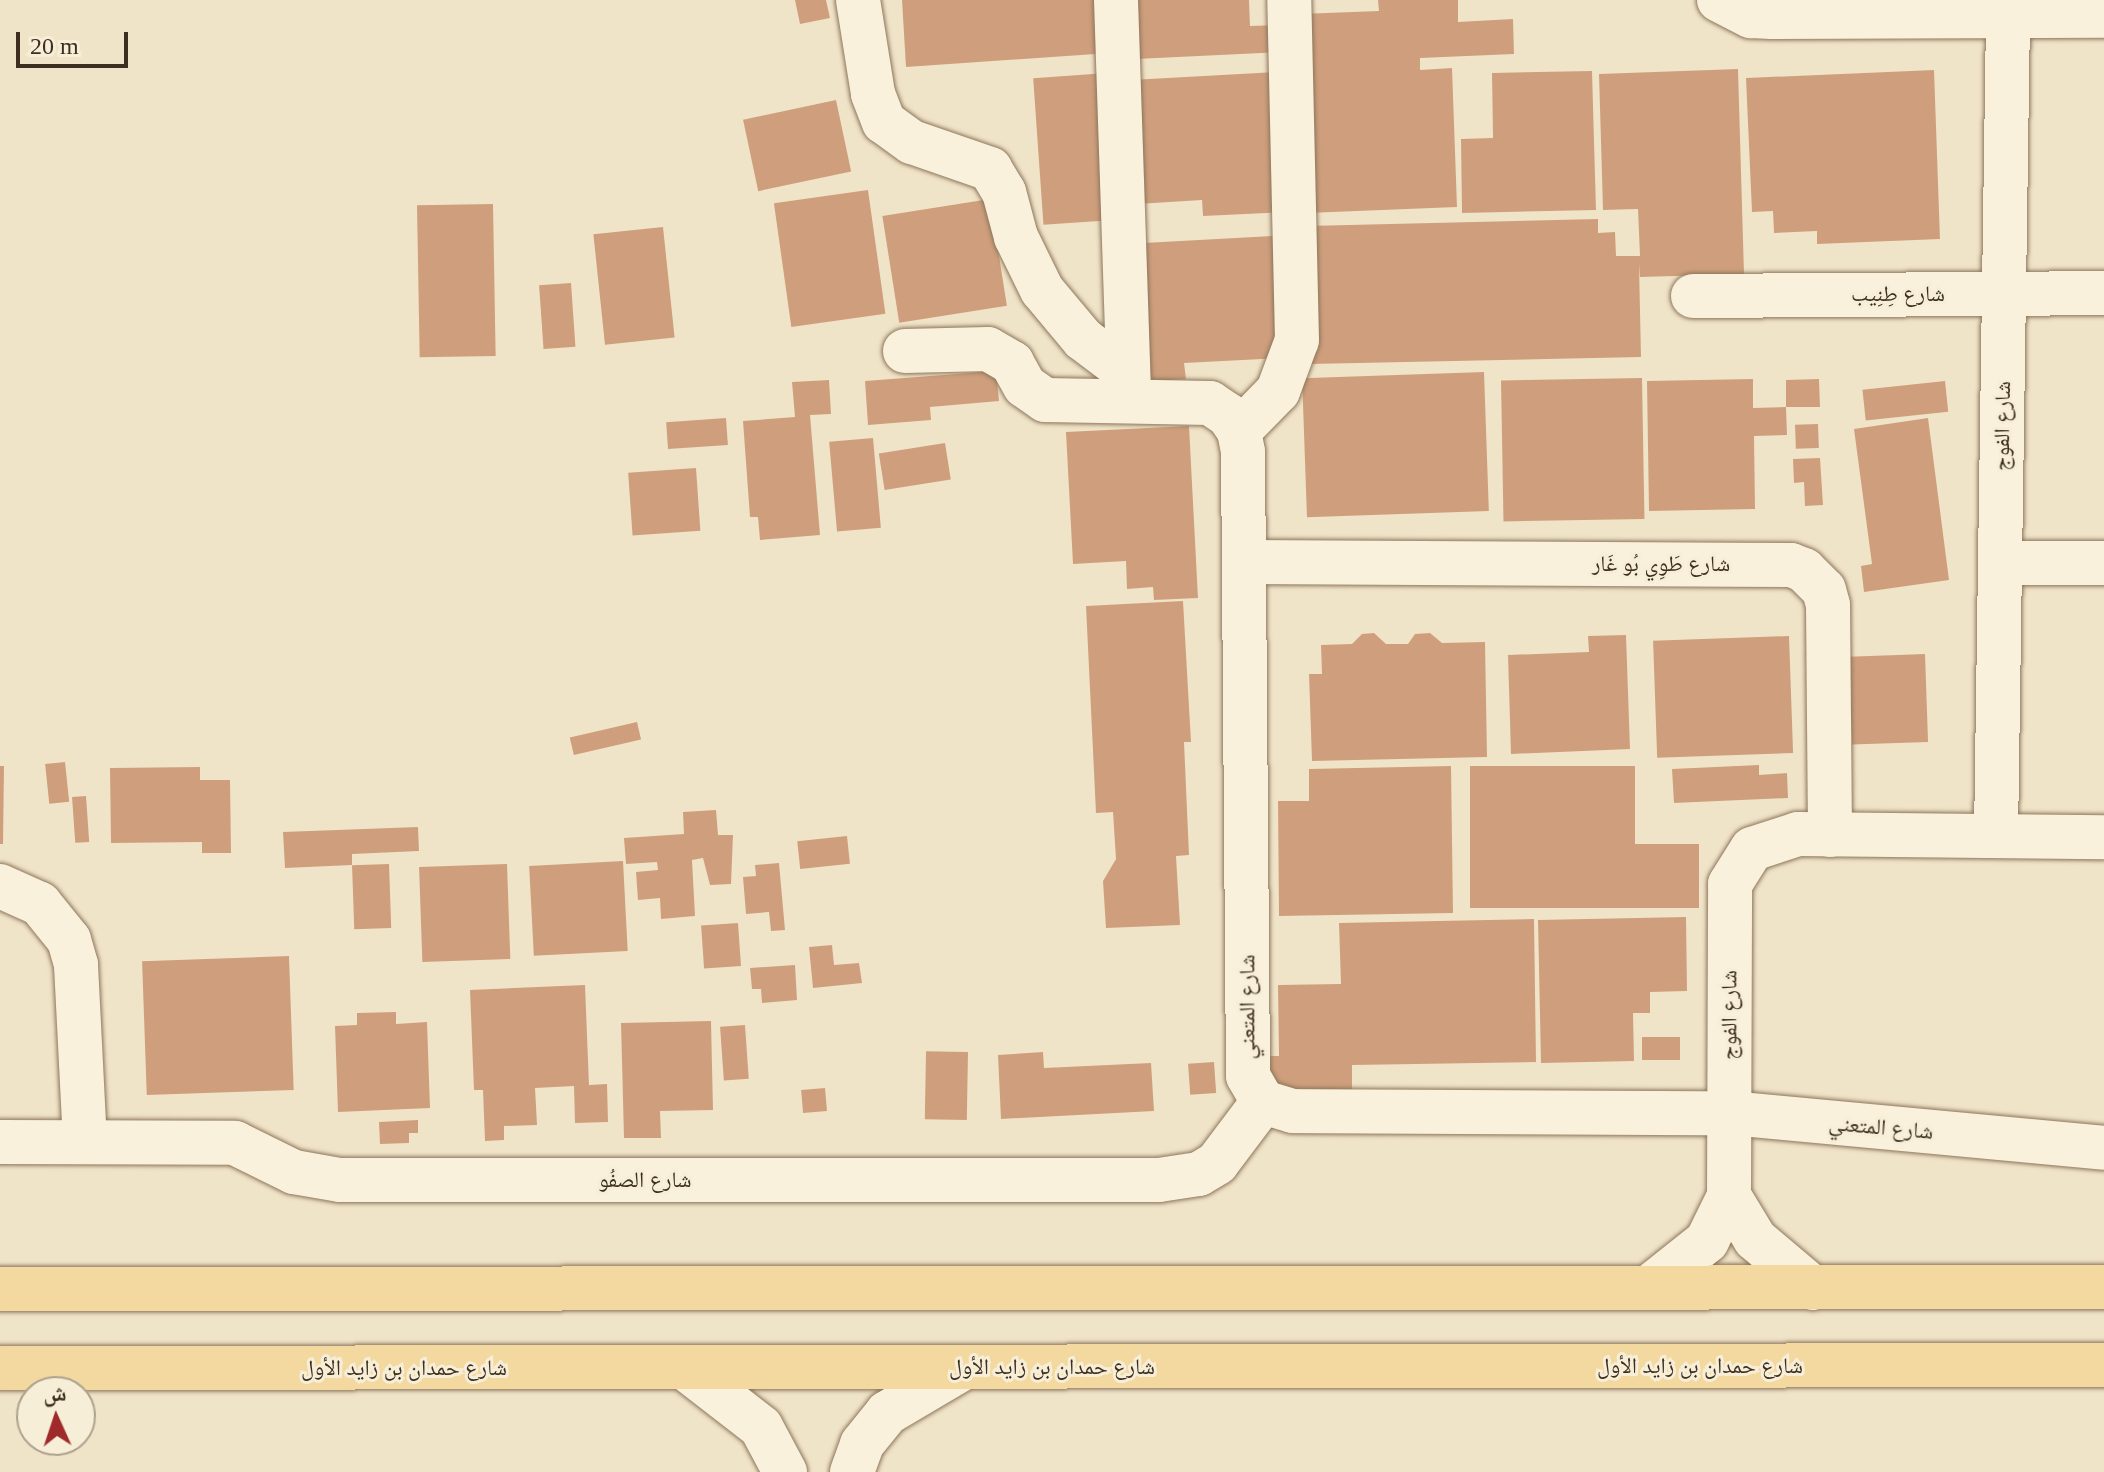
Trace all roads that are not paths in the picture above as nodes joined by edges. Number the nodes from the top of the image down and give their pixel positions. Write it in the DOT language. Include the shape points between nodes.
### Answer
graph roads {
  1 [pos="858,0"];
  2 [pos="1116,0"];
  3 [pos="1289,0"];
  4 [pos="1719,0"];
  5 [pos="1981,11"];
  6 [pos="2104,16"];
  7 [pos="2104,293"];
  8 [pos="2004,294"];
  9 [pos="1693,296"];
  10 [pos="905,351"];
  11 [pos="1129,387"];
  12 [pos="1239,431"];
  13 [pos="1244,562"];
  14 [pos="2000,563"];
  15 [pos="2104,563"];
  16 [pos="1830,835"];
  17 [pos="1996,836"];
  18 [pos="2104,837"];
  19 [pos="0,886"];
  20 [pos="1263,1102"];
  21 [pos="1729,1113"];
  22 [pos="0,1142"];
  23 [pos="85,1142"];
  24 [pos="2104,1148"];
  25 [pos="1729,1196"];
  26 [pos="2104,1287"];
  27 [pos="1648,1288"];
  28 [pos="1813,1288"];
  29 [pos="0,1289"];
  30 [pos="2104,1365"];
  31 [pos="0,1368"];
  32 [pos="685,1368"];
  33 [pos="963,1368"];
  34 [pos="785,1472"];
  35 [pos="852,1472"];
  1 -- 11 [label="street" via="873,94 884,122 912,142 990,169 1042,290"];
  2 -- 11 [label="street"];
  3 -- 12 [label="street" via="1297,340 1278,391"];
  4 -- 5 [label="street" via="1751,16 1772,17"];
  5 -- 6 [label="street"];
  5 -- 8 [label="street, شارع الفوج"];
  7 -- 8 [label="street, شارع طِنِيب"];
  8 -- 9 [label="street, شارع طِنِيب"];
  8 -- 14 [label="street, شارع الفوج"];
  10 -- 11 [label="street" via="988,349 1012,363 1025,386 1045,400"];
  11 -- 12 [label="street" via="1210,403"];
  12 -- 13 [label="street, شارع المتعني"];
  13 -- 16 [label="street, شارع طَوِي بُو غَار" via="1791,565 1804,570 1824,590 1828,605"];
  13 -- 20 [label="street, شارع المتعني" via="1248,1076"];
  14 -- 15 [label="street"];
  14 -- 17 [label="street, شارع الفوج"];
  16 -- 17 [label="street, شارع الفوج"];
  16 -- 21 [label="street, شارع الفوج" via="1776,837 1752,849 1730,884"];
  17 -- 18 [label="street, شارع الفوج"];
  19 -- 23 [label="street" via="40,904 69,940 76,965"];
  20 -- 21 [label="street, شارع المتعني" via="1293,1111"];
  20 -- 23 [label="street, شارع الصفُو" via="1217,1163 1199,1174 1159,1180 340,1180 294,1172 235,1143"];
  21 -- 24 [label="street, شارع المتعني"];
  21 -- 25 [label="street, شارع الفوج"];
  22 -- 23 [label="street, شارع الصفُو"];
  25 -- 27 [label="street, شارع الفوج" via="1707,1241 1691,1260"];
  25 -- 28 [label="street" via="1755,1239"];
  26 -- 28 [label="main road"];
  27 -- 28 [label="main road"];
  27 -- 29 [label="main road"];
  30 -- 33 [label="main road, شارع حمدان بن زايد الأول"];
  31 -- 32 [label="main road, شارع حمدان بن زايد الأول"];
  32 -- 33 [label="main road, شارع حمدان بن زايد الأول"];
  32 -- 34 [label="street" via="761,1427"];
  33 -- 35 [label="street" via="887,1413 862,1444"];
}
